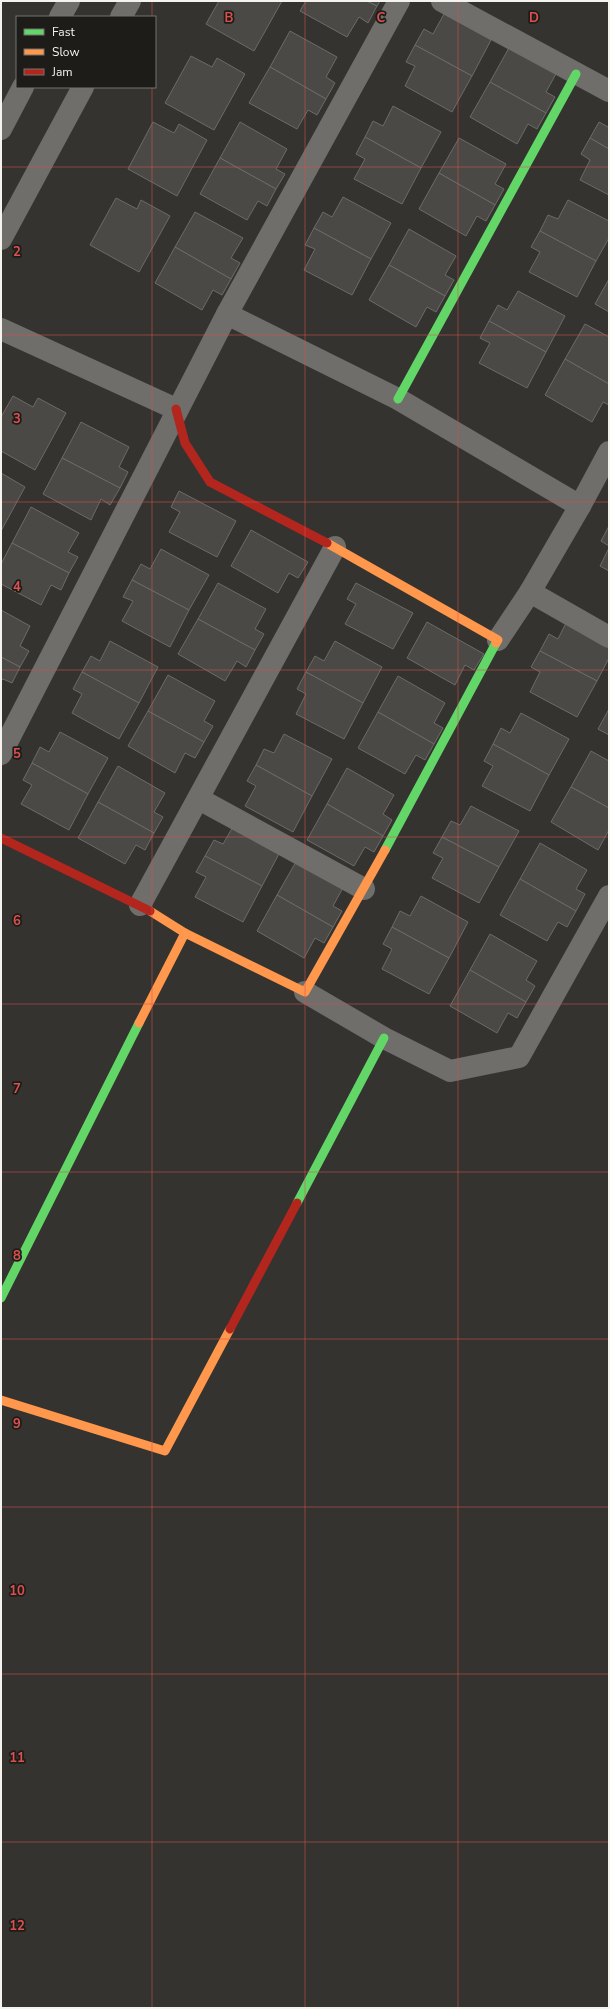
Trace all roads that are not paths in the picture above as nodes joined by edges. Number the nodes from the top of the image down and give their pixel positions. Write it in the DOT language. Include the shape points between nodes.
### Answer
graph roads {
  1 [pos="69,1"];
  2 [pos="130,1"];
  3 [pos="399,1"];
  4 [pos="442,1"];
  5 [pos="61,16"];
  6 [pos="122,16"];
  7 [pos="576,74"];
  8 [pos="22,88"];
  9 [pos="82,88"];
  10 [pos="609,91"];
  11 [pos="1,129"];
  12 [pos="1,239"];
  13 [pos="227,314"];
  14 [pos="1,329"];
  15 [pos="398,399"];
  16 [pos="176,409"];
  17 [pos="609,452"];
  18 [pos="580,506"];
  19 [pos="335,547"];
  20 [pos="530,592"];
  21 [pos="609,637"];
  22 [pos="498,640"];
  23 [pos="1,754"];
  24 [pos="199,799"];
  25 [pos="1,838"];
  26 [pos="364,889"];
  27 [pos="609,896"];
  28 [pos="140,905"];
  29 [pos="185,933"];
  30 [pos="305,992"];
  31 [pos="384,1038"];
  32 [pos="1,1298"];
  33 [pos="1,1400"];
  1 -- 5 [label="street"];
  2 -- 6 [label="street"];
  3 -- 13 [label="street"];
  4 -- 7 [label="street"];
  7 -- 10 [label="street"];
  7 -- 15 [label="street"];
  8 -- 11 [label="street"];
  9 -- 12 [label="street"];
  13 -- 15 [label="street"];
  13 -- 16 [label="street"];
  14 -- 16 [label="street"];
  15 -- 18 [label="street"];
  16 -- 19 [label="street" via="186,443 210,482"];
  16 -- 23 [label="street"];
  17 -- 18 [label="street"];
  18 -- 20 [label="street"];
  19 -- 22 [label="street"];
  19 -- 24 [label="street"];
  20 -- 21 [label="street"];
  20 -- 22 [label="street"];
  22 -- 26 [label="street"];
  24 -- 26 [label="street"];
  24 -- 28 [label="street"];
  25 -- 28 [label="street"];
  26 -- 30 [label="street"];
  27 -- 31 [label="street" via="519,1058 450,1071"];
  28 -- 29 [label="street"];
  29 -- 30 [label="street"];
  29 -- 32 [label="street"];
  30 -- 31 [label="street"];
  31 -- 33 [label="street" via="165,1451"];
}
